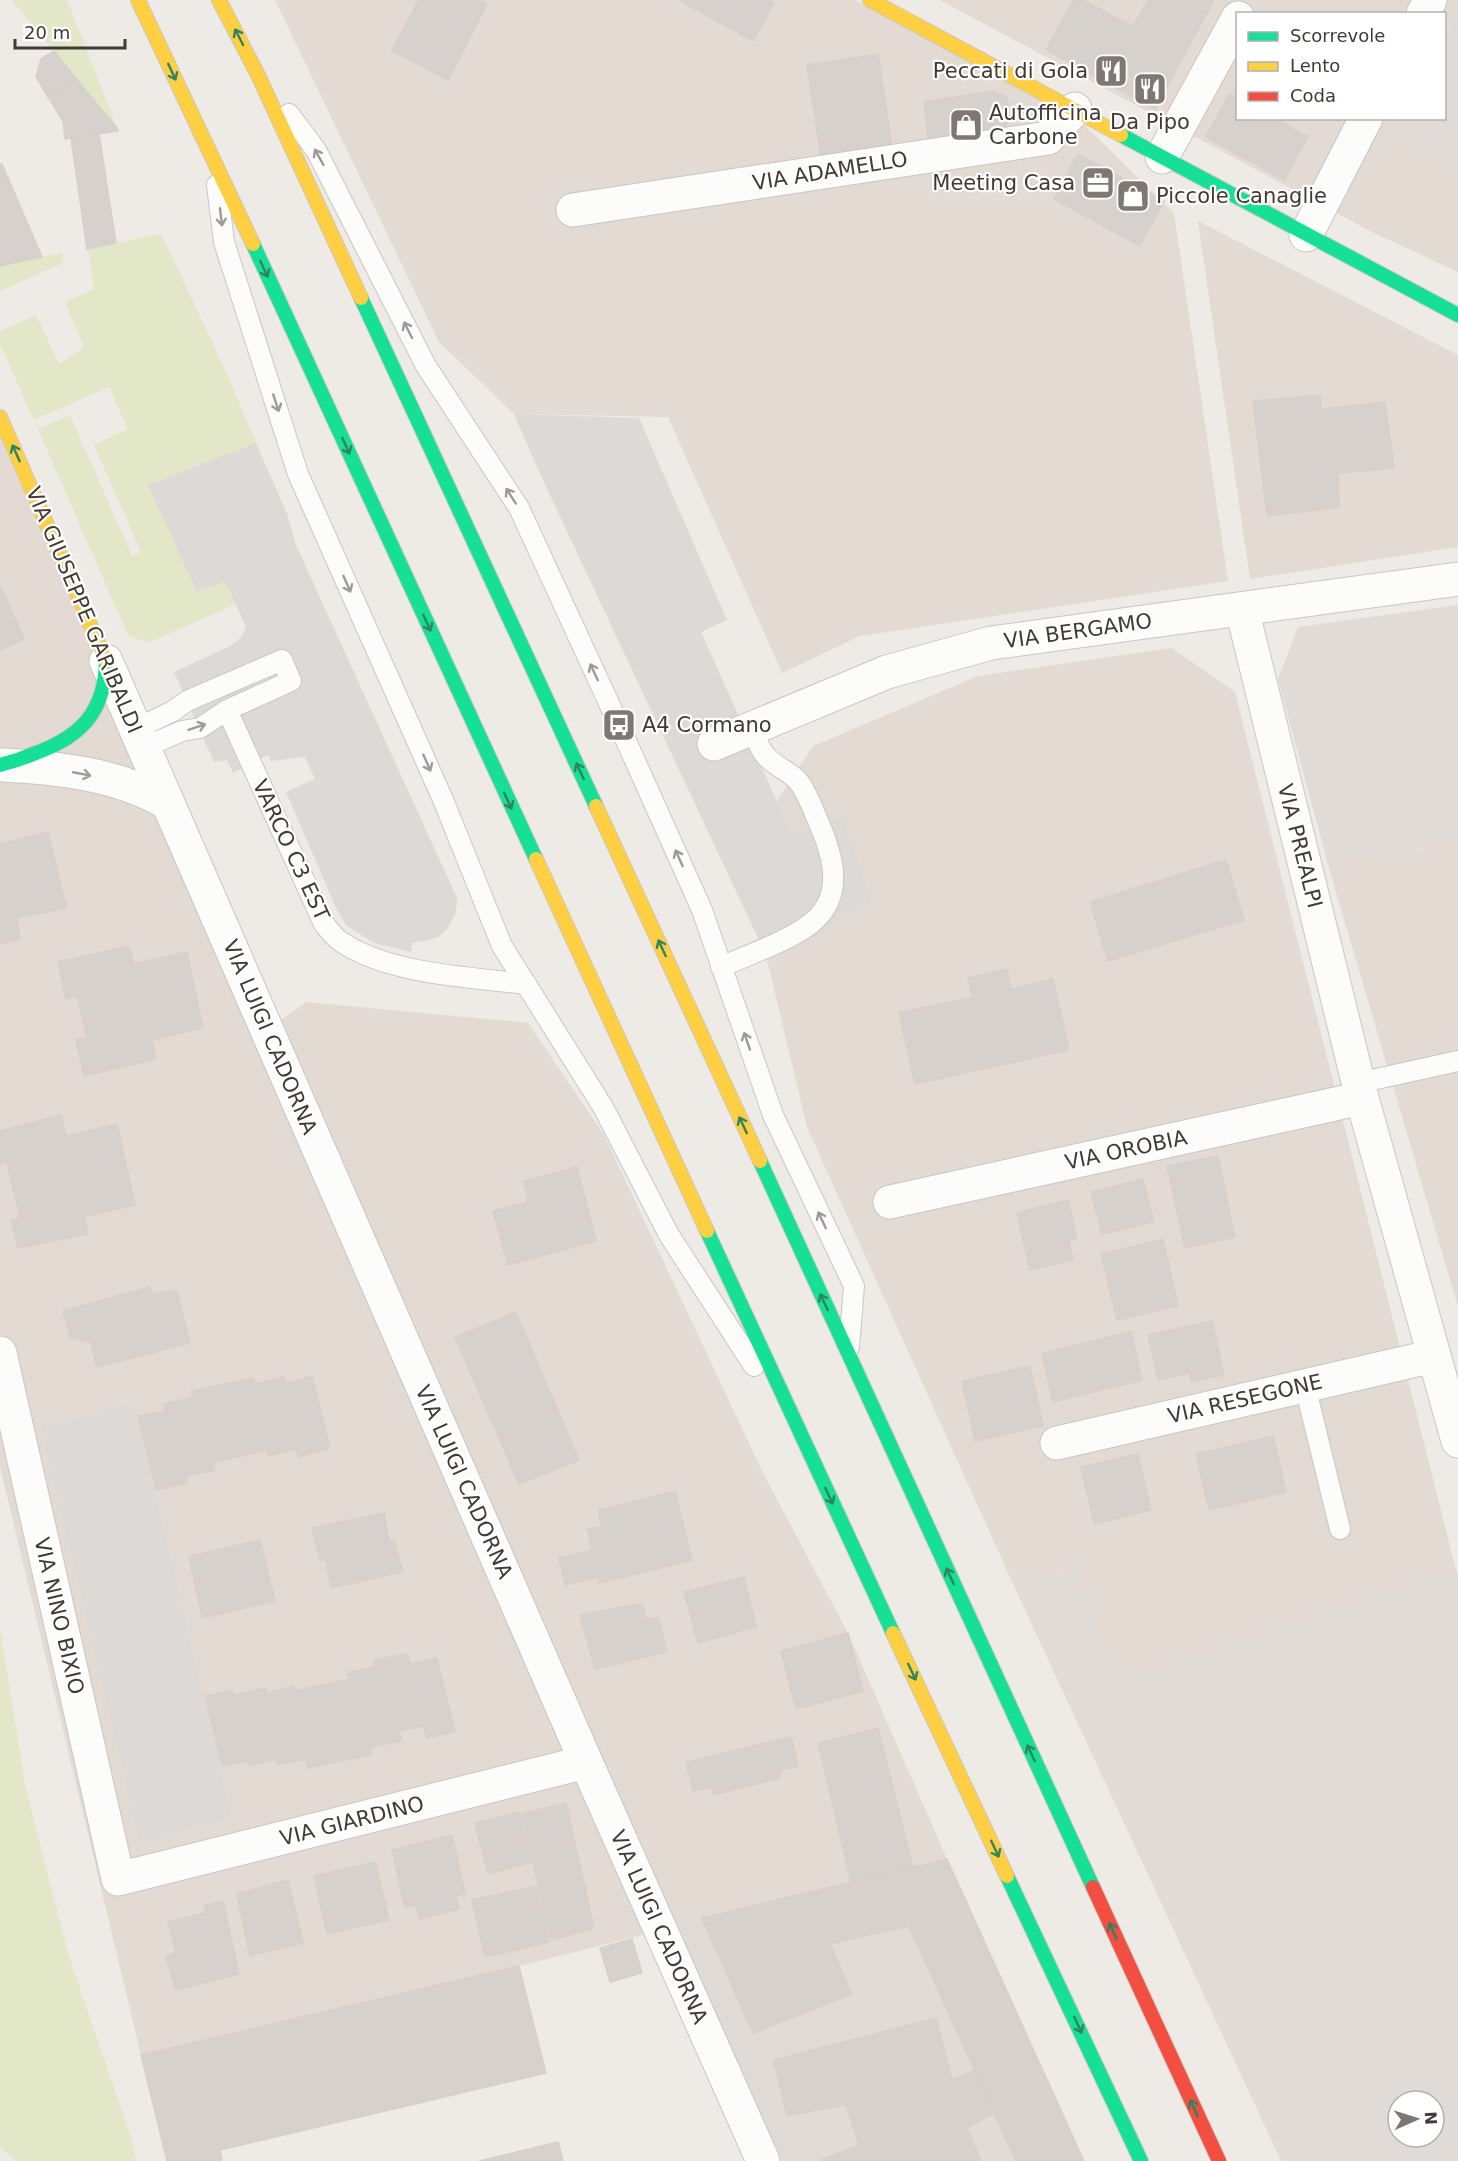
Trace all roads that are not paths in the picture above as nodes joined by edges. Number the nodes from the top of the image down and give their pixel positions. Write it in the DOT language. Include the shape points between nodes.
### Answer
graph roads {
  1 [pos="138,0"];
  2 [pos="219,0"];
  3 [pos="870,0"];
  4 [pos="1236,22"];
  5 [pos="258,75"];
  6 [pos="1075,109"];
  7 [pos="1365,120"];
  8 [pos="1162,157"];
  9 [pos="213,159"];
  10 [pos="573,210"];
  11 [pos="1306,235"];
  12 [pos="1458,315"];
  13 [pos="0,417"];
  14 [pos="1458,579"];
  15 [pos="1242,609"];
  16 [pos="106,661"];
  17 [pos="227,710"];
  18 [pos="752,728"];
  19 [pos="140,738"];
  20 [pos="714,744"];
  21 [pos="2,765"];
  22 [pos="167,803"];
  23 [pos="721,967"];
  24 [pos="525,984"];
  25 [pos="1458,1060"];
  26 [pos="1360,1090"];
  27 [pos="890,1202"];
  28 [pos="0,1353"];
  29 [pos="849,1355"];
  30 [pos="1434,1356"];
  31 [pos="1305,1386"];
  32 [pos="1458,1441"];
  33 [pos="804,1443"];
  34 [pos="1057,1443"];
  35 [pos="1340,1529"];
  36 [pos="586,1762"];
  37 [pos="118,1879"];
  38 [pos="763,2161"];
  39 [pos="1142,2161"];
  40 [pos="1219,2161"];
  1 -- 9 [label="main road, one-way"];
  5 -- 2 [label="main road, one-way"];
  3 -- 6 [label="main road"];
  4 -- 8 [label="street"];
  23 -- 5 [label="lane, one-way" via="697,899 519,508 426,366 316,150"];
  29 -- 5 [label="main road, one-way"];
  6 -- 8 [label="main road"];
  6 -- 10 [label="street, VIA ADAMELLO" via="1048,138"];
  7 -- 11 [label="street"];
  8 -- 11 [label="main road"];
  9 -- 24 [label="lane, one-way" via="224,242 298,474 444,801 502,946"];
  9 -- 33 [label="main road, one-way"];
  11 -- 12 [label="main road"];
  16 -- 13 [label="main road, VIA GIUSEPPE GARIBALDI, one-way"];
  14 -- 15 [label="street, VIA BERGAMO"];
  15 -- 18 [label="street, VIA BERGAMO" via="991,643 887,672"];
  15 -- 26 [label="street, VIA PREALPI"];
  16 -- 19 [label="street, VIA GIUSEPPE GARIBALDI"];
  16 -- 21 [label="main road" via="105,690 82,729 50,748"];
  19 -- 17 [label="lane, one-way" via="200,728"];
  17 -- 19 [label="lane" via="291,681 282,660 188,701"];
  17 -- 24 [label="lane, VARCO C3 EST" via="324,924 337,940 383,962"];
  18 -- 20 [label="street, VIA BERGAMO"];
  18 -- 23 [label="lane" via="765,755 801,784 828,844 833,877 825,907 816,918 802,929"];
  19 -- 22 [label="street, VIA GIUSEPPE GARIBALDI"];
  21 -- 22 [label="street, one-way" via="102,778 128,784"];
  22 -- 36 [label="street, VIA LUIGI CADORNA"];
  29 -- 23 [label="lane, one-way" via="854,1286 773,1115"];
  24 -- 33 [label="lane" via="603,1107 669,1235"];
  25 -- 26 [label="lane"];
  26 -- 27 [label="street, VIA OROBIA"];
  26 -- 30 [label="street, VIA PREALPI"];
  28 -- 37 [label="street, VIA NINO BIXIO"];
  40 -- 29 [label="main road, one-way"];
  30 -- 31 [label="street, VIA RESEGONE"];
  30 -- 32 [label="street, VIA PREALPI"];
  31 -- 34 [label="street, VIA RESEGONE"];
  31 -- 35 [label="lane"];
  33 -- 39 [label="main road, one-way"];
  36 -- 37 [label="street, VIA GIARDINO"];
  36 -- 38 [label="street, VIA LUIGI CADORNA"];
}
